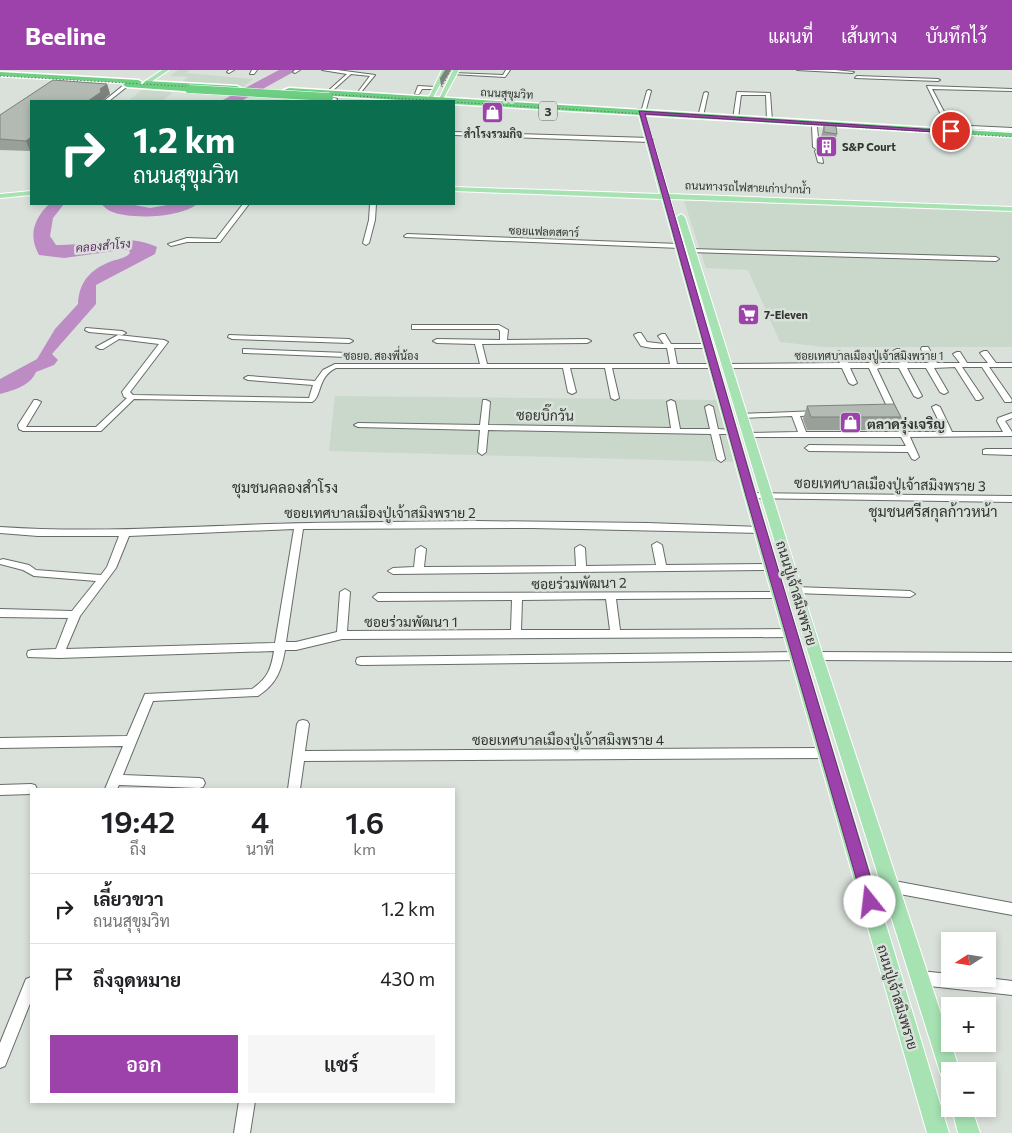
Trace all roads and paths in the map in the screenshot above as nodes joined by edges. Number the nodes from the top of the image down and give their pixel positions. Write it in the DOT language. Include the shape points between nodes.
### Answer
graph roads {
  1 [pos="166,70"];
  2 [pos="324,70"];
  3 [pos="445,70"];
  4 [pos="508,70"];
  5 [pos="799,70"];
  6 [pos="455,72"];
  7 [pos="852,72"];
  8 [pos="350,73"];
  9 [pos="0,74"];
  10 [pos="857,77"];
  11 [pos="0,78"];
  12 [pos="946,81"];
  13 [pos="146,82"];
  14 [pos="965,82"];
  15 [pos="1012,84"];
  16 [pos="129,85"];
  17 [pos="191,87"];
  18 [pos="435,88"];
  19 [pos="1012,90"];
  20 [pos="649,91"];
  21 [pos="417,92"];
  22 [pos="706,93"];
  23 [pos="332,97"];
  24 [pos="360,98"];
  25 [pos="107,100"];
  26 [pos="112,100"];
  27 [pos="389,100"];
  28 [pos="429,100"];
  29 [pos="440,100"];
  30 [pos="455,102"];
  31 [pos="455,105"];
  32 [pos="645,113"];
  33 [pos="700,116"];
  34 [pos="735,118"];
  35 [pos="770,120"];
  36 [pos="814,127"];
  37 [pos="1012,130"];
  38 [pos="455,133"];
  39 [pos="989,133"];
  40 [pos="1012,135"];
  41 [pos="1012,139"];
  42 [pos="650,140"];
  43 [pos="821,162"];
  44 [pos="667,169"];
  45 [pos="455,189"];
  46 [pos="671,192"];
  47 [pos="30,193"];
  48 [pos="0,196"];
  49 [pos="245,205"];
  50 [pos="373,205"];
  51 [pos="1012,209"];
  52 [pos="407,236"];
  53 [pos="366,243"];
  54 [pos="170,244"];
  55 [pos="686,248"];
  56 [pos="996,259"];
  57 [pos="697,288"];
  58 [pos="415,327"];
  59 [pos="89,330"];
  60 [pos="638,335"];
  61 [pos="662,336"];
  62 [pos="232,337"];
  63 [pos="161,341"];
  64 [pos="349,341"];
  65 [pos="437,341"];
  66 [pos="586,341"];
  67 [pos="478,342"];
  68 [pos="503,342"];
  69 [pos="708,346"];
  70 [pos="100,347"];
  71 [pos="670,347"];
  72 [pos="925,349"];
  73 [pos="246,351"];
  74 [pos="897,351"];
  75 [pos="839,353"];
  76 [pos="984,353"];
  77 [pos="869,354"];
  78 [pos="957,354"];
  79 [pos="347,355"];
  80 [pos="961,365"];
  81 [pos="984,365"];
  82 [pos="994,365"];
  83 [pos="1012,365"];
  84 [pos="484,366"];
  85 [pos="566,366"];
  86 [pos="608,366"];
  87 [pos="674,366"];
  88 [pos="720,366"];
  89 [pos="904,366"];
  90 [pos="932,366"];
  91 [pos="846,367"];
  92 [pos="874,367"];
  93 [pos="248,378"];
  94 [pos="317,383"];
  95 [pos="853,384"];
  96 [pos="572,392"];
  97 [pos="944,392"];
  98 [pos="918,396"];
  99 [pos="132,397"];
  100 [pos="615,398"];
  101 [pos="979,398"];
  102 [pos="1008,400"];
  103 [pos="37,402"];
  104 [pos="486,402"];
  105 [pos="671,402"];
  106 [pos="709,407"];
  107 [pos="936,408"];
  108 [pos="830,413"];
  109 [pos="795,415"];
  110 [pos="1012,415"];
  111 [pos="742,416"];
  112 [pos="358,425"];
  113 [pos="484,428"];
  114 [pos="676,432"];
  115 [pos="714,432"];
  116 [pos="732,432"];
  117 [pos="902,434"];
  118 [pos="949,434"];
  119 [pos="1010,434"];
  120 [pos="748,435"];
  121 [pos="803,435"];
  122 [pos="809,448"];
  123 [pos="910,449"];
  124 [pos="482,452"];
  125 [pos="986,452"];
  126 [pos="1012,452"];
  127 [pos="916,458"];
  128 [pos="721,459"];
  129 [pos="751,496"];
  130 [pos="767,496"];
  131 [pos="1012,499"];
  132 [pos="299,526"];
  133 [pos="0,530"];
  134 [pos="761,530"];
  135 [pos="126,533"];
  136 [pos="657,545"];
  137 [pos="421,548"];
  138 [pos="580,548"];
  139 [pos="3,562"];
  140 [pos="771,567"];
  141 [pos="581,569"];
  142 [pos="662,569"];
  143 [pos="392,570"];
  144 [pos="419,570"];
  145 [pos="102,578"];
  146 [pos="795,590"];
  147 [pos="345,592"];
  148 [pos="910,594"];
  149 [pos="780,595"];
  150 [pos="378,596"];
  151 [pos="611,596"];
  152 [pos="517,597"];
  153 [pos="0,613"];
  154 [pos="75,615"];
  155 [pos="516,634"];
  156 [pos="615,634"];
  157 [pos="342,635"];
  158 [pos="795,645"];
  159 [pos="281,646"];
  160 [pos="814,650"];
  161 [pos="32,654"];
  162 [pos="59,654"];
  163 [pos="1012,657"];
  164 [pos="360,661"];
  165 [pos="303,724"];
  166 [pos="130,741"];
  167 [pos="0,743"];
  168 [pos="826,753"];
  169 [pos="304,756"];
  170 [pos="854,774"];
  171 [pos="833,775"];
  172 [pos="199,783"];
  173 [pos="112,784"];
  174 [pos="294,788"];
  175 [pos="0,790"];
  176 [pos="30,790"];
  177 [pos="889,886"];
  178 [pos="1012,909"];
  179 [pos="893,978"];
  180 [pos="920,978"];
  181 [pos="30,986"];
  182 [pos="1012,988"];
  183 [pos="0,1061"];
  184 [pos="947,1062"];
  185 [pos="247,1103"];
  186 [pos="965,1117"];
  187 [pos="242,1133"];
  188 [pos="938,1133"];
  189 [pos="970,1133"];
  1 -- 13 [label="main road"];
  2 -- 8 [label="street"];
  3 -- 18 [label="main road"];
  4 -- 6 [label="street" via="505,76"];
  5 -- 7 [label="street"];
  6 -- 29 [label="main road"];
  8 -- 23 [label="street"];
  8 -- 24 [label="street" via="373,76"];
  9 -- 13 [label="highway, ถนนสุขุมวิท / 3"];
  10 -- 12 [label="street"];
  11 -- 16 [label="highway, ถนนสุขุมวิท / 3"];
  13 -- 16 [label="highway" via="237,88 225,92"];
  13 -- 17 [label="highway, ถนนสุขุมวิท / 3"];
  14 -- 15 [label="street"];
  16 -- 17 [label="highway, ถนนสุขุมวิท / 3"];
  16 -- 25 [label="street"];
  16 -- 26 [label="street"];
  17 -- 23 [label="highway, ถนนสุขุมวิท / 3, bridge"];
  18 -- 21 [label="street" via="420,87"];
  18 -- 28 [label="main road"];
  19 -- 39 [label="street" via="929,86 949,126"];
  20 -- 32 [label="street"];
  22 -- 33 [label="street"];
  23 -- 23 [label="highway" via="279,94 289,90"];
  23 -- 24 [label="highway, ถนนสุขุมวิท / 3"];
  24 -- 27 [label="highway, ถนนสุขุมวิท / 3"];
  27 -- 28 [label="highway, ถนนสุขุมวิท / 3"];
  30 -- 32 [label="highway, ถนนสุขุมวิท / 3"];
  31 -- 32 [label="highway, ถนนสุขุมวิท / 3"];
  32 -- 33 [label="highway, ถนนสุขุมวิท / 3"];
  32 -- 36 [label="highway, ถนนสุขุมวิท / 3"];
  32 -- 42 [label="main road, ถนนปู่เจ้าสมิงพราย"];
  32 -- 44 [label="main road"];
  33 -- 34 [label="highway, ถนนสุขุมวิท / 3"];
  34 -- 35 [label="highway, ถนนสุขุมวิท / 3"];
  34 -- 35 [label="street" via="739,93 768,94"];
  35 -- 39 [label="highway, ถนนสุขุมวิท / 3"];
  36 -- 39 [label="highway, ถนนสุขุมวิท / 3"];
  36 -- 43 [label="street"];
  37 -- 39 [label="street"];
  38 -- 42 [label="street"];
  39 -- 40 [label="highway, ถนนสุขุมวิท / 3"];
  39 -- 41 [label="highway, ถนนสุขุมวิท / 3"];
  42 -- 46 [label="main road, ถนนปู่เจ้าสมิงพราย"];
  45 -- 46 [label="main road, ถนนทางรถไฟสายเก่าปากน้ำ"];
  46 -- 51 [label="main road, ถนนทางรถไฟสายเก่าปากน้ำ"];
  46 -- 55 [label="main road, ถนนปู่เจ้าสมิงพราย"];
  47 -- 48 [label="main road"];
  49 -- 54 [label="street" via="218,241 187,240"];
  50 -- 53 [label="street"];
  52 -- 55 [label="street, ซอยแฟลตสตาร์"];
  55 -- 56 [label="street, ซอยแฟลตสตาร์"];
  55 -- 57 [label="main road, ถนนปู่เจ้าสมิงพราย"];
  57 -- 69 [label="main road, ถนนปู่เจ้าสมิงพราย"];
  57 -- 88 [label="main road, ถนนปู่เจ้าสมิงพราย"];
  58 -- 68 [label="street" via="499,327 504,330"];
  59 -- 63 [label="street" via="153,337"];
  60 -- 71 [label="street" via="648,346"];
  61 -- 71 [label="street"];
  62 -- 64 [label="street"];
  63 -- 70 [label="street" via="118,337"];
  63 -- 99 [label="street" via="164,344 126,392"];
  65 -- 67 [label="street"];
  66 -- 68 [label="street"];
  67 -- 68 [label="street"];
  67 -- 84 [label="street"];
  69 -- 71 [label="street"];
  69 -- 88 [label="main road, ถนนปู่เจ้าสมิงพราย"];
  71 -- 87 [label="street"];
  72 -- 90 [label="street"];
  73 -- 79 [label="street"];
  74 -- 89 [label="street"];
  75 -- 91 [label="street"];
  76 -- 82 [label="street"];
  77 -- 92 [label="street"];
  78 -- 80 [label="street"];
  80 -- 81 [label="street, ซอยเทศบาลเมืองปู่เจ้าสมิงพราย 1"];
  80 -- 90 [label="street, ซอยเทศบาลเมืองปู่เจ้าสมิงพราย 1"];
  80 -- 101 [label="street"];
  81 -- 82 [label="street, ซอยเทศบาลเมืองปู่เจ้าสมิงพราย 1"];
  81 -- 102 [label="street"];
  82 -- 83 [label="street, ซอยเทศบาลเมืองปู่เจ้าสมิงพราย 1"];
  84 -- 85 [label="street, ซอยอ. สองพี่น้อง"];
  84 -- 94 [label="street, ซอยอ. สองพี่น้อง" via="335,366 323,373"];
  85 -- 86 [label="street, ซอยอ. สองพี่น้อง"];
  85 -- 96 [label="street"];
  86 -- 87 [label="street, ซอยอ. สองพี่น้อง"];
  86 -- 100 [label="street"];
  87 -- 88 [label="street, ซอยอ. สองพี่น้อง"];
  88 -- 91 [label="street, ซอยเทศบาลเมืองปู่เจ้าสมิงพราย 1"];
  88 -- 111 [label="main road, ถนนปู่เจ้าสมิงพราย"];
  88 -- 116 [label="main road, ถนนปู่เจ้าสมิงพราย"];
  89 -- 90 [label="street, ซอยเทศบาลเมืองปู่เจ้าสมิงพราย 1"];
  89 -- 92 [label="street, ซอยเทศบาลเมืองปู่เจ้าสมิงพราย 1"];
  89 -- 98 [label="street"];
  90 -- 97 [label="street"];
  91 -- 92 [label="street, ซอยเทศบาลเมืองปู่เจ้าสมิงพราย 1"];
  91 -- 95 [label="street"];
  92 -- 117 [label="street" via="892,405 888,413"];
  93 -- 94 [label="street"];
  94 -- 99 [label="street, ซอยอ. สองพี่น้อง" via="312,400"];
  99 -- 103 [label="street" via="103,426 90,430 23,429 22,425"];
  104 -- 113 [label="street"];
  105 -- 114 [label="street"];
  106 -- 115 [label="street"];
  107 -- 118 [label="street"];
  108 -- 109 [label="street"];
  109 -- 111 [label="street"];
  109 -- 121 [label="street"];
  110 -- 119 [label="street" via="1001,421"];
  111 -- 120 [label="main road, ถนนปู่เจ้าสมิงพราย"];
  112 -- 113 [label="street, ซอยบิ๊กวัน"];
  113 -- 114 [label="street, ซอยบิ๊กวัน"];
  113 -- 124 [label="street"];
  114 -- 115 [label="street, ซอยบิ๊กวัน"];
  115 -- 116 [label="street, ซอยบิ๊กวัน"];
  115 -- 128 [label="street"];
  116 -- 129 [label="main road, ถนนปู่เจ้าสมิงพราย"];
  117 -- 118 [label="street"];
  117 -- 121 [label="street"];
  117 -- 123 [label="street"];
  118 -- 119 [label="street"];
  120 -- 121 [label="street"];
  120 -- 130 [label="main road, ถนนปู่เจ้าสมิงพราย"];
  122 -- 123 [label="street"];
  123 -- 127 [label="street"];
  125 -- 126 [label="street"];
  129 -- 130 [label="street, ซอยเทศบาลเมืองปู่เจ้าสมิงพราย 3"];
  129 -- 134 [label="main road, ถนนปู่เจ้าสมิงพราย"];
  130 -- 131 [label="street, ซอยเทศบาลเมืองปู่เจ้าสมิงพราย 3"];
  130 -- 146 [label="main road, ถนนปู่เจ้าสมิงพราย"];
  132 -- 134 [label="street, ซอยเทศบาลเมืองปู่เจ้าสมิงพราย 2" via="390,524"];
  132 -- 135 [label="street, ซอยเทศบาลเมืองปู่เจ้าสมิงพราย 2"];
  132 -- 159 [label="street"];
  133 -- 135 [label="street, ซอยเทศบาลเมืองปู่เจ้าสมิงพราย 2"];
  134 -- 140 [label="main road, ถนนปู่เจ้าสมิงพราย"];
  135 -- 145 [label="street" via="111,568"];
  136 -- 142 [label="street"];
  137 -- 144 [label="street"];
  138 -- 141 [label="street"];
  139 -- 145 [label="street" via="26,566 34,573"];
  140 -- 142 [label="street"];
  140 -- 149 [label="main road, ถนนปู่เจ้าสมิงพราย"];
  141 -- 142 [label="street"];
  141 -- 144 [label="street"];
  143 -- 144 [label="street"];
  145 -- 154 [label="street"];
  146 -- 148 [label="street"];
  146 -- 160 [label="main road, ถนนปู่เจ้าสมิงพราย"];
  147 -- 157 [label="street"];
  149 -- 151 [label="street, ซอยร่วมพัฒนา 2"];
  149 -- 158 [label="main road, ถนนปู่เจ้าสมิงพราย"];
  150 -- 152 [label="street, ซอยร่วมพัฒนา 2"];
  151 -- 152 [label="street, ซอยร่วมพัฒนา 2"];
  151 -- 156 [label="street"];
  152 -- 155 [label="street"];
  153 -- 154 [label="street"];
  154 -- 162 [label="street"];
  155 -- 156 [label="street, ซอยร่วมพัฒนา 1"];
  155 -- 157 [label="street, ซอยร่วมพัฒนา 1"];
  156 -- 158 [label="street, ซอยร่วมพัฒนา 1"];
  157 -- 159 [label="street, ซอยร่วมพัฒนา 1" via="307,645"];
  158 -- 160 [label="main road"];
  158 -- 164 [label="street"];
  158 -- 168 [label="main road, ถนนปู่เจ้าสมิงพราย"];
  159 -- 162 [label="street, ซอยร่วมพัฒนา 1"];
  159 -- 166 [label="street" via="277,666 267,684 254,693 149,697"];
  160 -- 163 [label="street"];
  160 -- 170 [label="main road, ถนนปู่เจ้าสมิงพราย"];
  161 -- 162 [label="street, ซอยร่วมพัฒนา 1"];
  165 -- 169 [label="street"];
  166 -- 167 [label="street"];
  166 -- 173 [label="street"];
  168 -- 169 [label="street, ซอยเทศบาลเมืองปู่เจ้าสมิงพราย 4"];
  168 -- 171 [label="main road, ถนนปู่เจ้าสมิงพราย"];
  169 -- 174 [label="street"];
  170 -- 171 [label="main road"];
  170 -- 177 [label="main road, ถนนปู่เจ้าสมิงพราย"];
  171 -- 179 [label="main road, ถนนปู่เจ้าสมิงพราย"];
  172 -- 173 [label="street"];
  175 -- 176 [label="street"];
  177 -- 178 [label="street"];
  177 -- 180 [label="main road, ถนนปู่เจ้าสมิงพราย"];
  179 -- 180 [label="main road"];
  179 -- 188 [label="main road, ถนนปู่เจ้าสมิงพราย"];
  180 -- 182 [label="street"];
  180 -- 184 [label="main road, ถนนปู่เจ้าสมิงพราย"];
  181 -- 183 [label="street"];
  185 -- 187 [label="street"];
  186 -- 189 [label="main road"];
}
